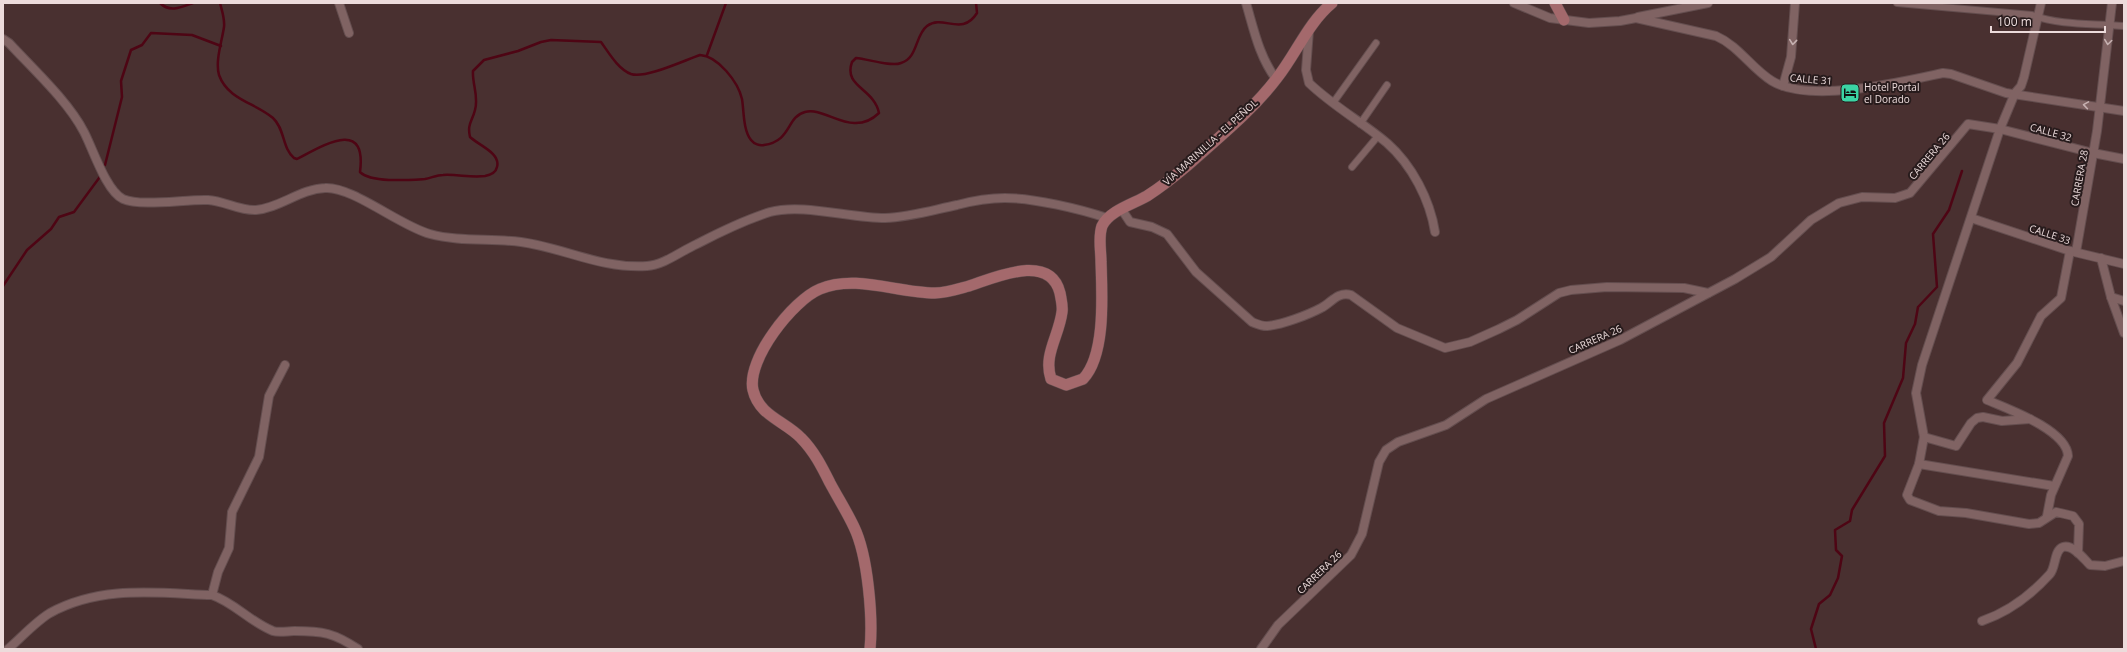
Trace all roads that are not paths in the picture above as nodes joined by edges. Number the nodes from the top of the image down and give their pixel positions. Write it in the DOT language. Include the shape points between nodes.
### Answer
graph roads {
  1 [pos="339,3"];
  2 [pos="1246,3"];
  3 [pos="1332,3"];
  4 [pos="1514,3"];
  5 [pos="1555,3"];
  6 [pos="1708,3"];
  7 [pos="1795,3"];
  8 [pos="1897,3"];
  9 [pos="2041,3"];
  10 [pos="2112,3"];
  11 [pos="2038,17"];
  12 [pos="1636,18"];
  13 [pos="1564,20"];
  14 [pos="2110,24"];
  15 [pos="2124,26"];
  16 [pos="1309,29"];
  17 [pos="349,32"];
  18 [pos="3,39"];
  19 [pos="1376,43"];
  20 [pos="1276,79"];
  21 [pos="1386,85"];
  22 [pos="1783,86"];
  23 [pos="2015,93"];
  24 [pos="1333,103"];
  25 [pos="2100,107"];
  26 [pos="2124,111"];
  27 [pos="1360,124"];
  28 [pos="1973,124"];
  29 [pos="2000,129"];
  30 [pos="1378,136"];
  31 [pos="2093,153"];
  32 [pos="2124,159"];
  33 [pos="1352,167"];
  34 [pos="1122,210"];
  35 [pos="1107,218"];
  36 [pos="1971,218"];
  37 [pos="1435,232"];
  38 [pos="2073,252"];
  39 [pos="2101,258"];
  40 [pos="2124,264"];
  41 [pos="1708,293"];
  42 [pos="2111,297"];
  43 [pos="2124,301"];
  44 [pos="2124,333"];
  45 [pos="285,365"];
  46 [pos="2031,419"];
  47 [pos="1924,437"];
  48 [pos="1919,464"];
  49 [pos="2054,486"];
  50 [pos="2047,516"];
  51 [pos="2078,553"];
  52 [pos="2124,561"];
  53 [pos="212,595"];
  54 [pos="1982,621"];
  55 [pos="8,649"];
  56 [pos="358,649"];
  57 [pos="870,649"];
  58 [pos="1261,649"];
  1 -- 17 [label="street"];
  2 -- 20 [label="street" via="1259,50"];
  3 -- 16 [label="main road, VÍA MARINILLA - EL PEÑOL"];
  4 -- 13 [label="street, CALLE 31" via="1550,18"];
  5 -- 13 [label="main road"];
  6 -- 12 [label="street"];
  7 -- 22 [label="street, one-way" via="1791,57"];
  8 -- 11 [label="street"];
  9 -- 11 [label="street"];
  10 -- 14 [label="street, CARRERA 28"];
  11 -- 14 [label="street" via="2088,25"];
  11 -- 23 [label="street" via="2024,78"];
  12 -- 13 [label="street, CALLE 31" via="1607,22"];
  12 -- 22 [label="street, CALLE 31" via="1708,34 1728,42 1758,70"];
  14 -- 15 [label="street"];
  14 -- 25 [label="street, CARRERA 28, one-way"];
  16 -- 20 [label="main road, VÍA MARINILLA - EL PEÑOL"];
  16 -- 24 [label="street" via="1307,78 1311,85"];
  18 -- 35 [label="street" via="72,113 111,189 126,200 148,203 208,200 255,210 274,206 296,195 326,188 350,194 406,225 430,234 524,242 601,263 648,266 660,263 700,242 772,211 800,210 893,217 958,204 1006,198 1087,211"];
  19 -- 24 [label="street"];
  20 -- 34 [label="main road, VÍA MARINILLA - EL PEÑOL" via="1242,115 1168,181"];
  21 -- 27 [label="street"];
  22 -- 23 [label="street, CALLE 31" via="1803,90 1844,91 1951,74"];
  25 -- 23 [label="street, CALLE 31, one-way"];
  23 -- 29 [label="street"];
  24 -- 27 [label="street"];
  25 -- 26 [label="street, CALLE 31"];
  25 -- 31 [label="street, CARRERA 28"];
  27 -- 30 [label="street"];
  28 -- 29 [label="street, CALLE 32"];
  28 -- 41 [label="street, CARRERA 26" via="1968,124 1910,193 1887,199 1862,197 1839,203 1810,220 1771,257"];
  29 -- 31 [label="street, CALLE 32"];
  29 -- 36 [label="street"];
  30 -- 33 [label="street"];
  30 -- 37 [label="street" via="1392,148 1420,186 1432,213"];
  31 -- 32 [label="street, CALLE 32"];
  31 -- 38 [label="street, CARRERA 28"];
  34 -- 35 [label="main road, VÍA MARINILLA - EL PEÑOL"];
  34 -- 41 [label="street" via="1130,222 1152,227 1167,234 1196,272 1252,322 1259,325 1267,326 1313,311 1346,294 1397,328 1440,347 1451,348 1499,329 1559,293 1571,290 1663,287"];
  35 -- 57 [label="main road" via="1102,227 1100,241 1102,294 1098,343 1094,361 1087,374 1075,383 1066,385 1051,379 1048,368 1062,313 1062,301 1053,279 1034,271 1007,274 964,288 935,293 854,283 835,284 805,297 773,336 755,366 753,391 759,405 769,416 798,434 811,450 855,528 863,558 871,615"];
  36 -- 38 [label="street, CALLE 33"];
  36 -- 47 [label="street" via="1922,365 1916,393"];
  38 -- 39 [label="street, CALLE 33"];
  38 -- 46 [label="street, CARRERA 28" via="2061,298 2041,316 2017,363 1987,400"];
  39 -- 40 [label="street, CALLE 33"];
  39 -- 42 [label="street"];
  41 -- 58 [label="street, CARRERA 26" via="1620,340 1498,393 1446,425 1398,442 1386,450 1379,462 1362,534 1350,556 1278,625"];
  42 -- 43 [label="street"];
  42 -- 44 [label="street"];
  45 -- 53 [label="street" via="269,396 259,458 232,512 228,548"];
  46 -- 47 [label="street" via="2002,421 1977,418 1956,446"];
  46 -- 49 [label="street" via="2062,440 2067,448 2068,456"];
  47 -- 48 [label="street"];
  48 -- 49 [label="street"];
  48 -- 50 [label="street" via="1907,496 1910,500 1930,508 2036,525"];
  49 -- 50 [label="street"];
  50 -- 51 [label="street" via="2056,512 2076,519 2079,524"];
  51 -- 52 [label="street" via="2090,565 2097,567"];
  51 -- 54 [label="street" via="2066,547 2058,550 2053,571 2034,591 1996,616"];
  53 -- 55 [label="street" via="123,592 85,597 49,614"];
  53 -- 56 [label="street" via="224,599 256,623 275,632 319,632 336,635"];
}
